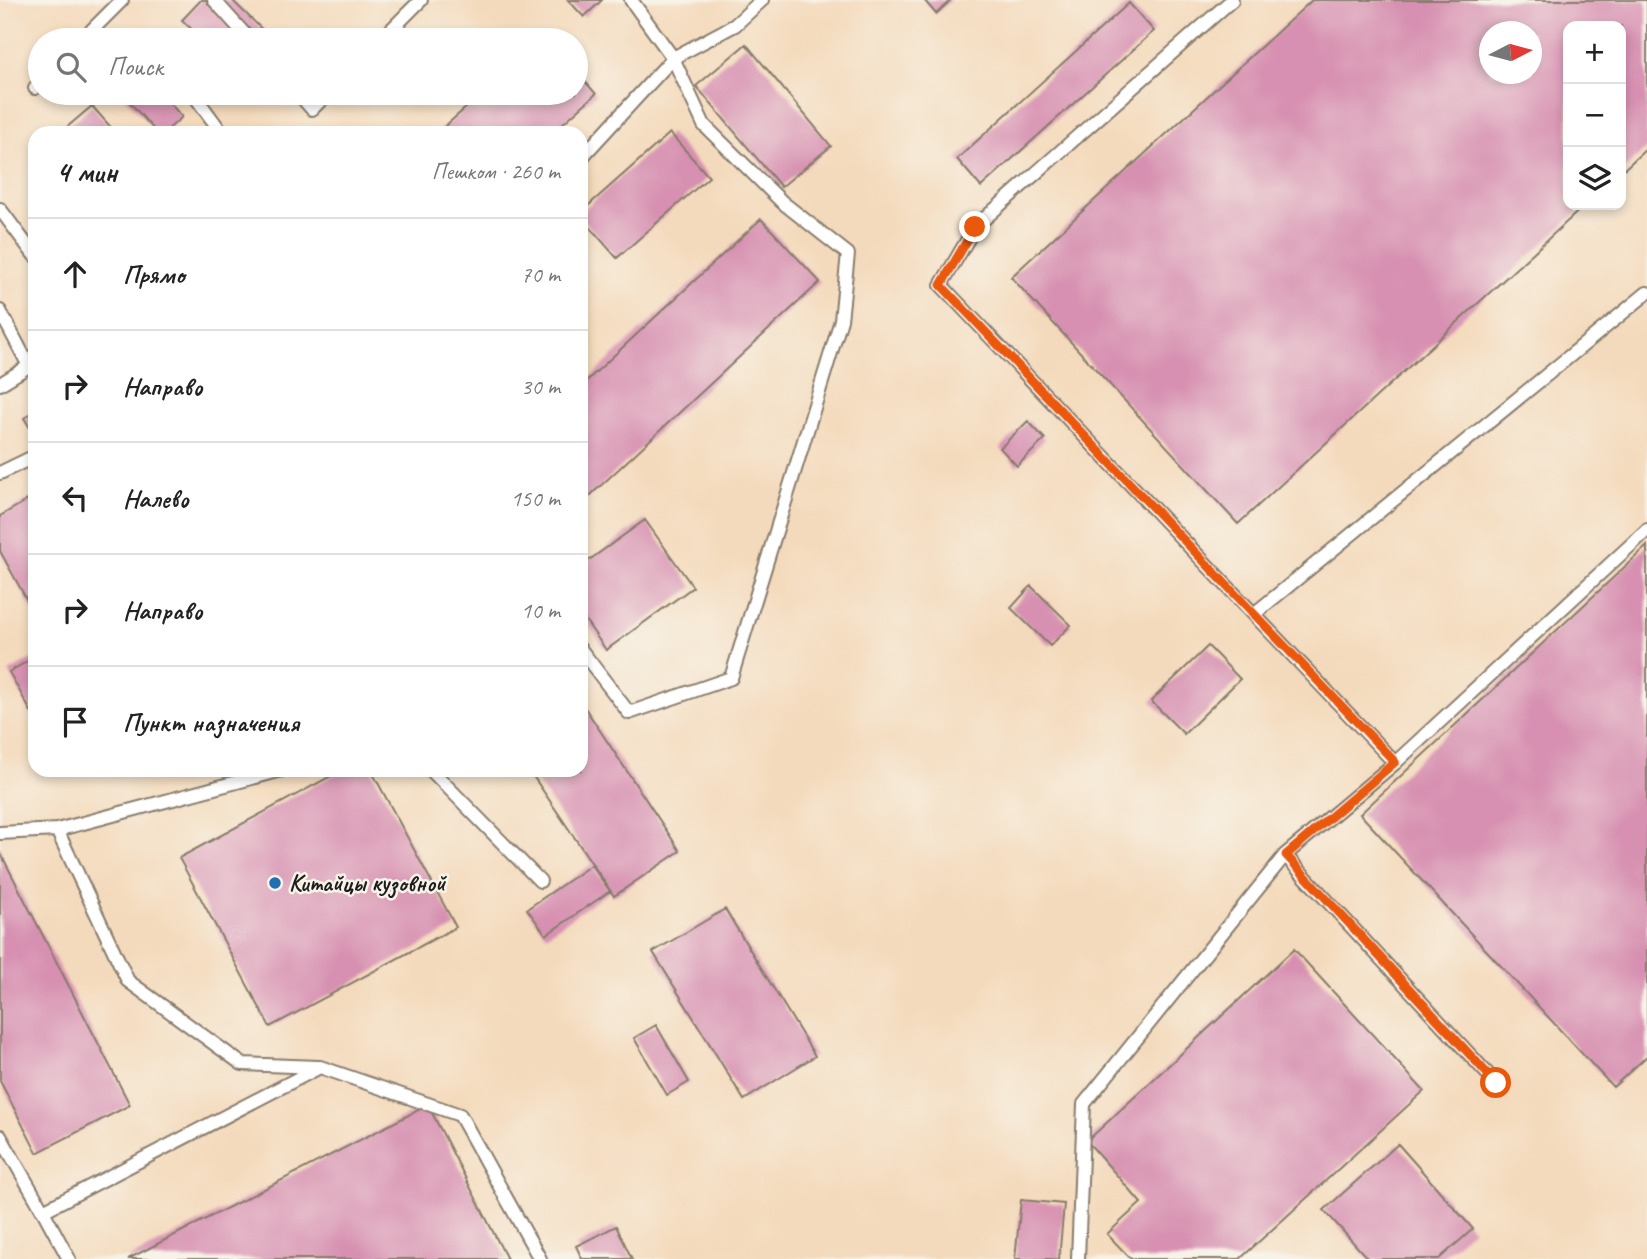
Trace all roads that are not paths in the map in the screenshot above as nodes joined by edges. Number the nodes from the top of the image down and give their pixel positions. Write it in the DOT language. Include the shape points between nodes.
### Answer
graph roads {
  1 [pos="122,0"];
  2 [pos="214,0"];
  3 [pos="421,0"];
  4 [pos="631,0"];
  5 [pos="762,0"];
  6 [pos="1232,0"];
  7 [pos="94,28"];
  8 [pos="239,28"];
  9 [pos="393,28"];
  10 [pos="673,58"];
  11 [pos="201,105"];
  12 [pos="217,126"];
  13 [pos="588,150"];
  14 [pos="0,209"];
  15 [pos="28,247"];
  16 [pos="1647,293"];
  17 [pos="0,312"];
  18 [pos="28,364"];
  19 [pos="28,367"];
  20 [pos="0,384"];
  21 [pos="28,459"];
  22 [pos="0,473"];
  23 [pos="1647,530"];
  24 [pos="1254,614"];
  25 [pos="588,659"];
  26 [pos="1395,762"];
  27 [pos="256,777"];
  28 [pos="438,777"];
  29 [pos="57,830"];
  30 [pos="0,833"];
  31 [pos="1286,855"];
  32 [pos="540,881"];
  33 [pos="320,1068"];
  34 [pos="1496,1083"];
  35 [pos="0,1136"];
  36 [pos="43,1211"];
  37 [pos="69,1259"];
  38 [pos="540,1259"];
  39 [pos="1079,1259"];
  1 -- 7 [label="lane"];
  2 -- 8 [label="lane"];
  3 -- 9 [label="lane"];
  4 -- 10 [label="lane"];
  5 -- 10 [label="lane" via="735,26"];
  6 -- 24 [label="lane" via="975,227 941,285"];
  10 -- 13 [label="lane"];
  10 -- 25 [label="lane" via="704,125 782,202 848,254 841,320 732,678 629,713"];
  11 -- 12 [label="lane"];
  14 -- 15 [label="lane"];
  16 -- 24 [label="lane"];
  17 -- 18 [label="lane"];
  19 -- 20 [label="lane"];
  21 -- 22 [label="lane"];
  23 -- 26 [label="lane"];
  24 -- 26 [label="lane"];
  26 -- 31 [label="lane"];
  27 -- 29 [label="lane"];
  28 -- 32 [label="lane"];
  29 -- 30 [label="lane"];
  29 -- 33 [label="lane" via="128,981 242,1064"];
  31 -- 34 [label="lane"];
  31 -- 39 [label="lane" via="1084,1104"];
  33 -- 36 [label="lane"];
  33 -- 38 [label="lane" via="460,1115"];
  35 -- 36 [label="lane"];
  36 -- 37 [label="lane"];
}
